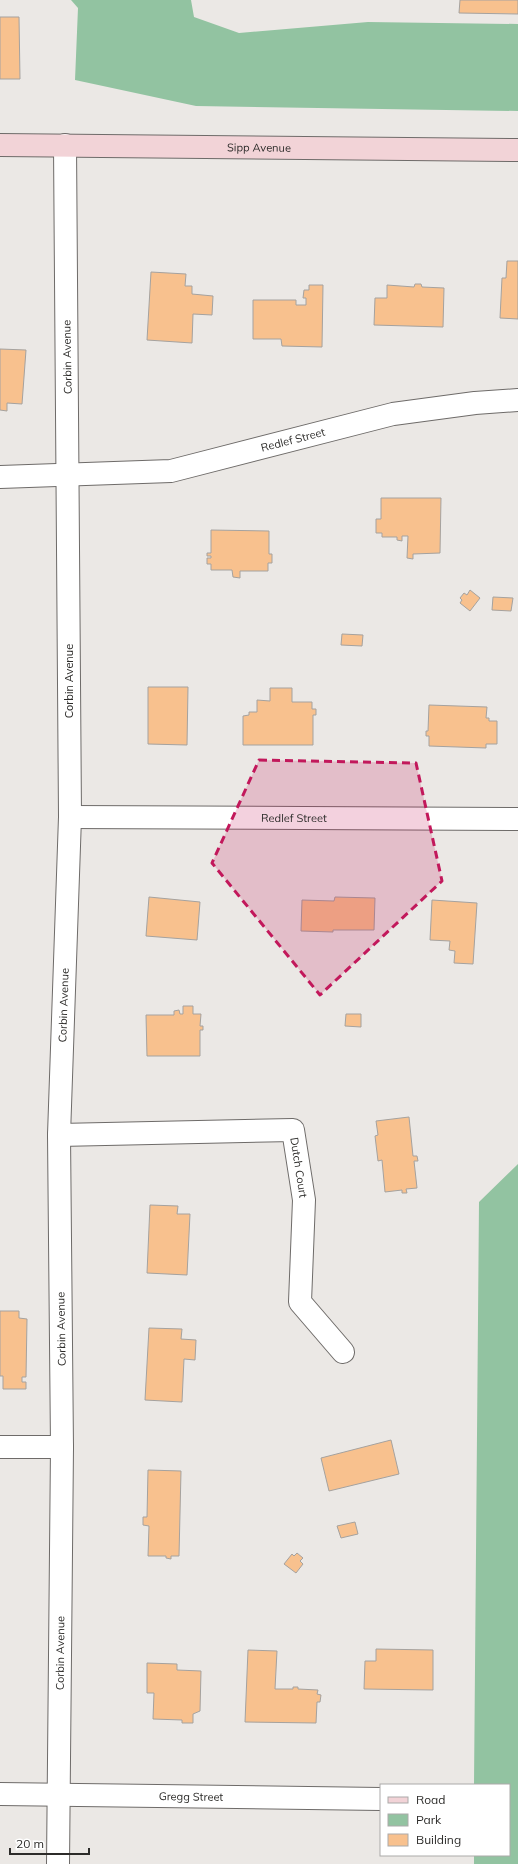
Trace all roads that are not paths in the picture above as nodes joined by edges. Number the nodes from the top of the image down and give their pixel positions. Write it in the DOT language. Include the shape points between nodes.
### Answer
graph roads {
  1 [pos="0,145"];
  2 [pos="64,145"];
  3 [pos="518,150"];
  4 [pos="518,400"];
  5 [pos="68,475"];
  6 [pos="0,477"];
  7 [pos="70,817"];
  8 [pos="518,818"];
  9 [pos="59,1135"];
  10 [pos="343,1352"];
  11 [pos="0,1447"];
  12 [pos="62,1447"];
  13 [pos="0,1794"];
  14 [pos="58,1794"];
  15 [pos="380,1799"];
  16 [pos="58,1864"];
  1 -- 2 [label="street, Sipp Avenue"];
  2 -- 3 [label="street, Sipp Avenue"];
  2 -- 5 [label="street, Corbin Avenue"];
  4 -- 5 [label="street, Redlef Street" via="393,414 171,471"];
  5 -- 6 [label="street, Redlef Street"];
  5 -- 7 [label="street, Corbin Avenue"];
  7 -- 8 [label="street, Redlef Street"];
  7 -- 9 [label="street, Corbin Avenue"];
  9 -- 10 [label="street, Dutch Court" via="293,1130 304,1200 300,1302"];
  9 -- 12 [label="street, Corbin Avenue"];
  11 -- 12 [label="street"];
  12 -- 14 [label="street, Corbin Avenue"];
  13 -- 14 [label="street, Gregg Street"];
  14 -- 15 [label="street, Gregg Street"];
  14 -- 16 [label="street, Corbin Avenue"];
}
